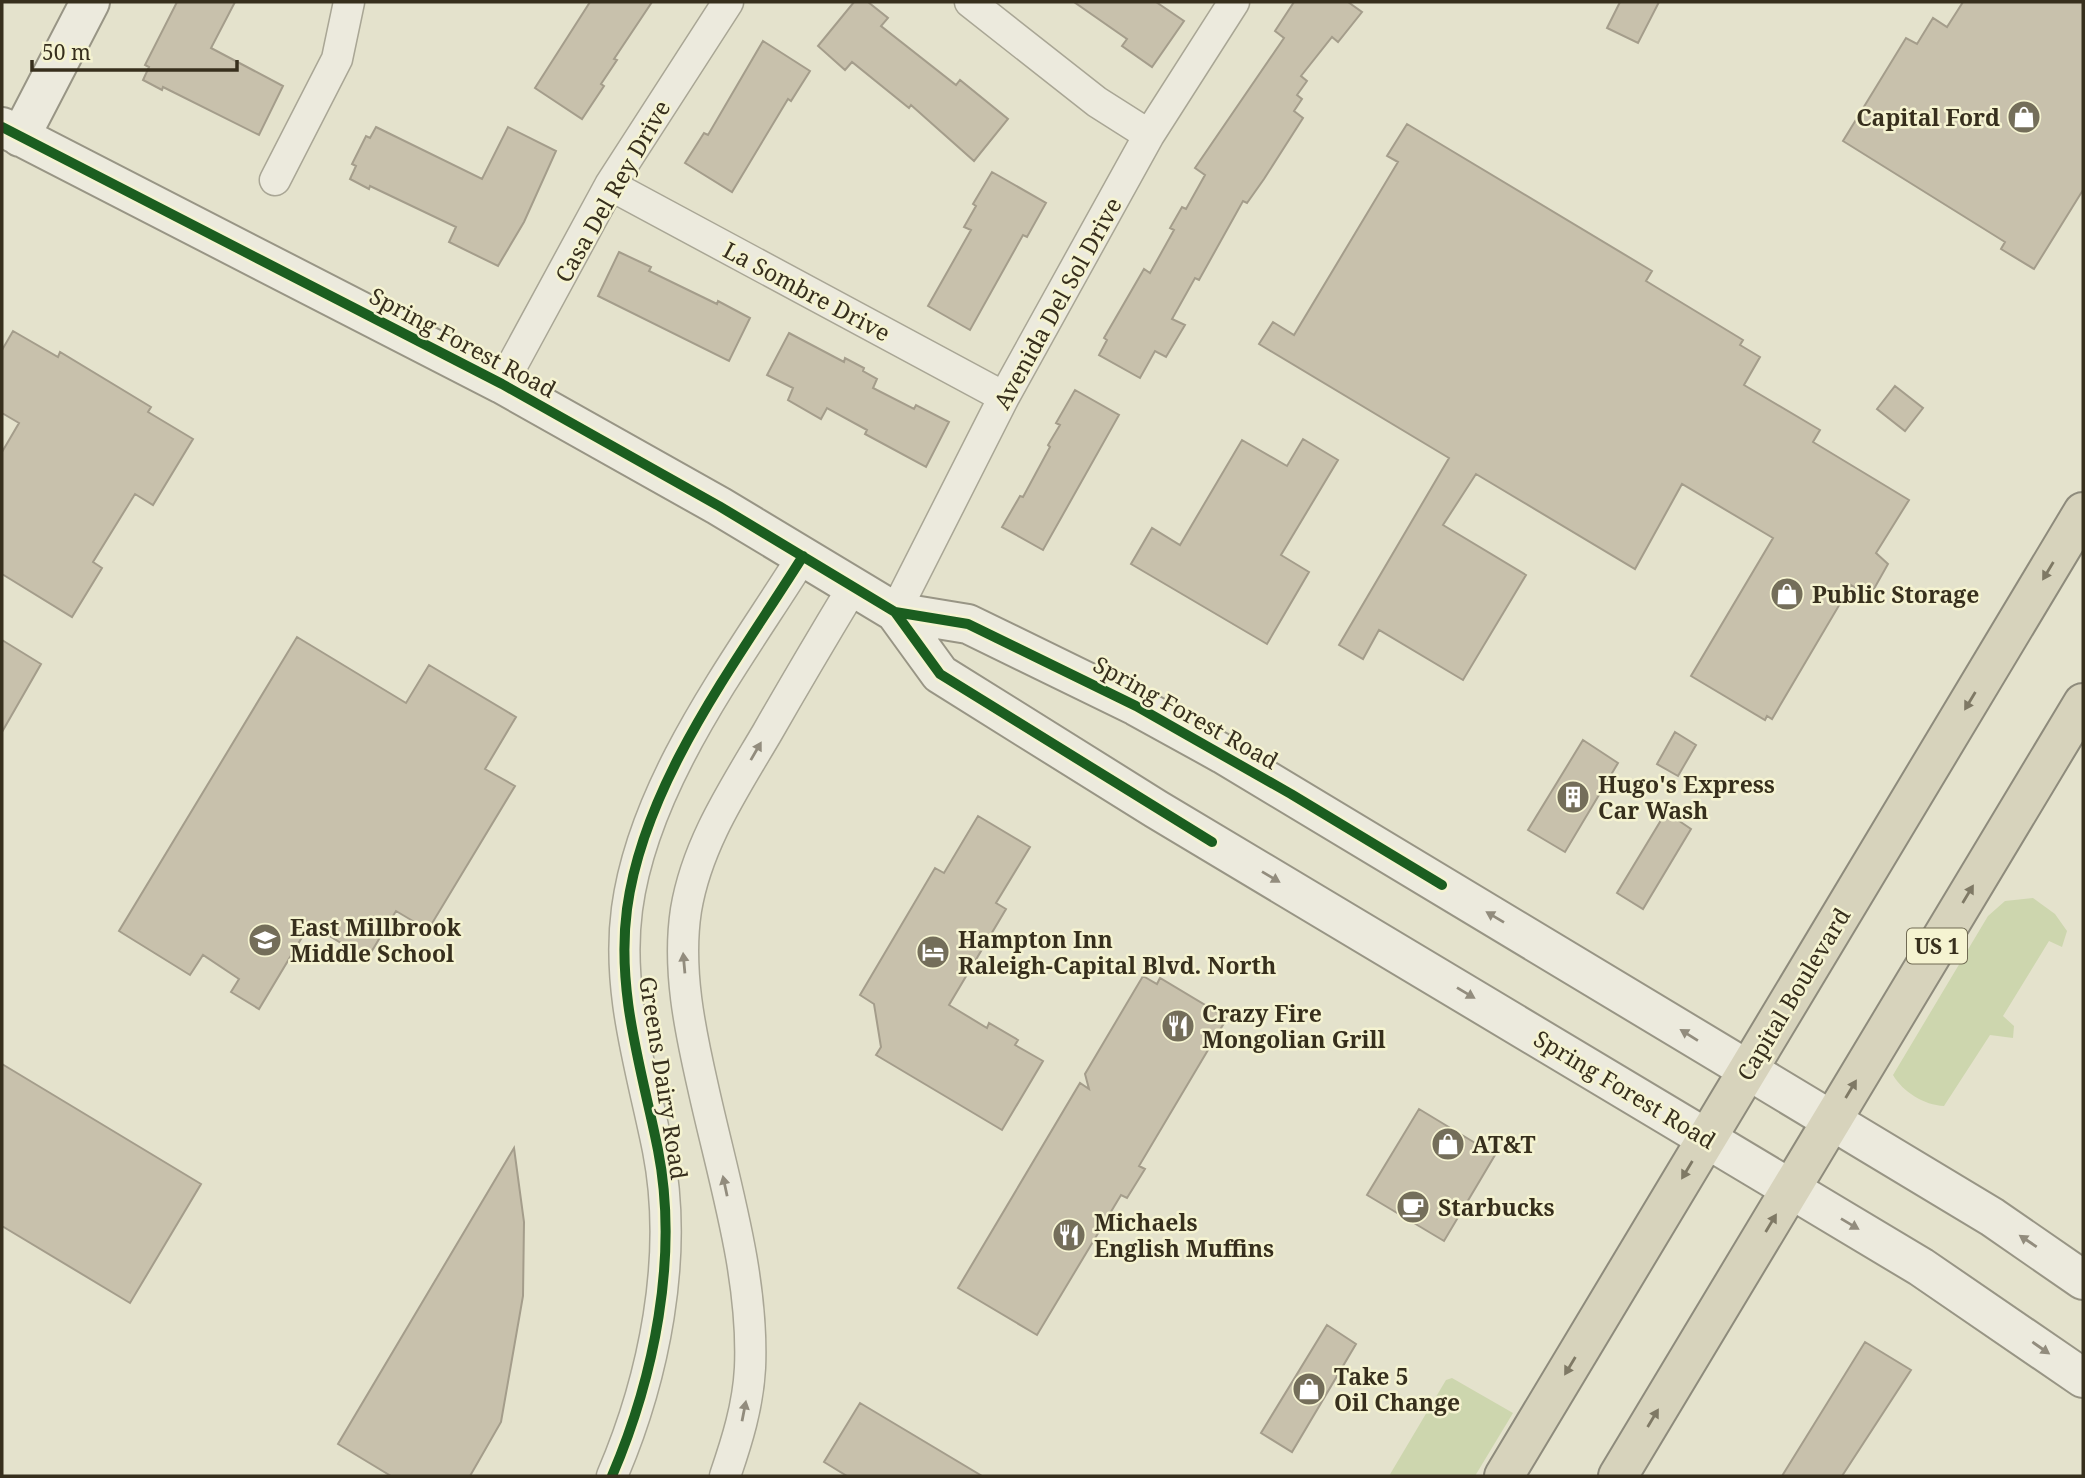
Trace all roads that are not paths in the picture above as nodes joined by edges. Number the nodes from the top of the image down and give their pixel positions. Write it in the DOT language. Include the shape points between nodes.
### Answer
graph roads {
  1 [pos="90,2"];
  2 [pos="349,2"];
  3 [pos="728,2"];
  4 [pos="970,2"];
  5 [pos="1234,2"];
  6 [pos="11,132"];
  7 [pos="1149,135"];
  8 [pos="275,180"];
  9 [pos="610,185"];
  10 [pos="502,384"];
  11 [pos="1004,397"];
  12 [pos="2083,512"];
  13 [pos="803,556"];
  14 [pos="853,587"];
  15 [pos="895,612"];
  16 [pos="2083,703"];
  17 [pos="1748,1070"];
  18 [pos="1832,1121"];
  19 [pos="1706,1138"];
  20 [pos="1791,1189"];
  21 [pos="2083,1280"];
  22 [pos="2083,1378"];
  23 [pos="612,1476"];
  24 [pos="725,1476"];
  25 [pos="1504,1476"];
  26 [pos="1618,1476"];
  1 -- 6 [label="main road"];
  2 -- 8 [label="street" via="337,59"];
  3 -- 9 [label="street, Casa Del Rey Drive"];
  4 -- 7 [label="street" via="1097,102"];
  5 -- 7 [label="street, Avenida Del Sol Drive"];
  6 -- 10 [label="main road, Spring Forest Road"];
  7 -- 11 [label="street, Avenida Del Sol Drive"];
  9 -- 10 [label="street, Casa Del Rey Drive"];
  9 -- 11 [label="street, La Sombre Drive"];
  10 -- 13 [label="main road, Spring Forest Road"];
  11 -- 15 [label="street, Avenida Del Sol Drive"];
  12 -- 17 [label="highway, Capital Boulevard, one-way"];
  13 -- 14 [label="main road, Spring Forest Road"];
  13 -- 23 [label="street, Greens Dairy Road" via="697,726 660,797 636,861 627,912 625,981 632,1038 658,1153 664,1235 660,1310 647,1377 636,1420"];
  14 -- 15 [label="main road, Spring Forest Road"];
  24 -- 14 [label="street, Greens Dairy Road, one-way" via="744,1413 750,1330 740,1259 690,1028 682,948 687,908 700,858 719,814"];
  17 -- 15 [label="main road, Spring Forest Road, one-way" via="1291,794 1136,706 968,624"];
  15 -- 19 [label="main road, Spring Forest Road, one-way" via="940,674 1156,809"];
  18 -- 16 [label="highway, US 1, one-way"];
  17 -- 18 [label="main road, Spring Forest Road"];
  17 -- 19 [label="highway, Capital Boulevard"];
  18 -- 20 [label="highway, US 1"];
  21 -- 18 [label="main road, Spring Forest Road, one-way" via="1992,1217"];
  19 -- 20 [label="main road, Spring Forest Road"];
  19 -- 25 [label="highway, Capital Boulevard, one-way"];
  20 -- 22 [label="main road, Spring Forest Road, one-way" via="1920,1266"];
  26 -- 20 [label="highway, US 1, one-way"];
}
